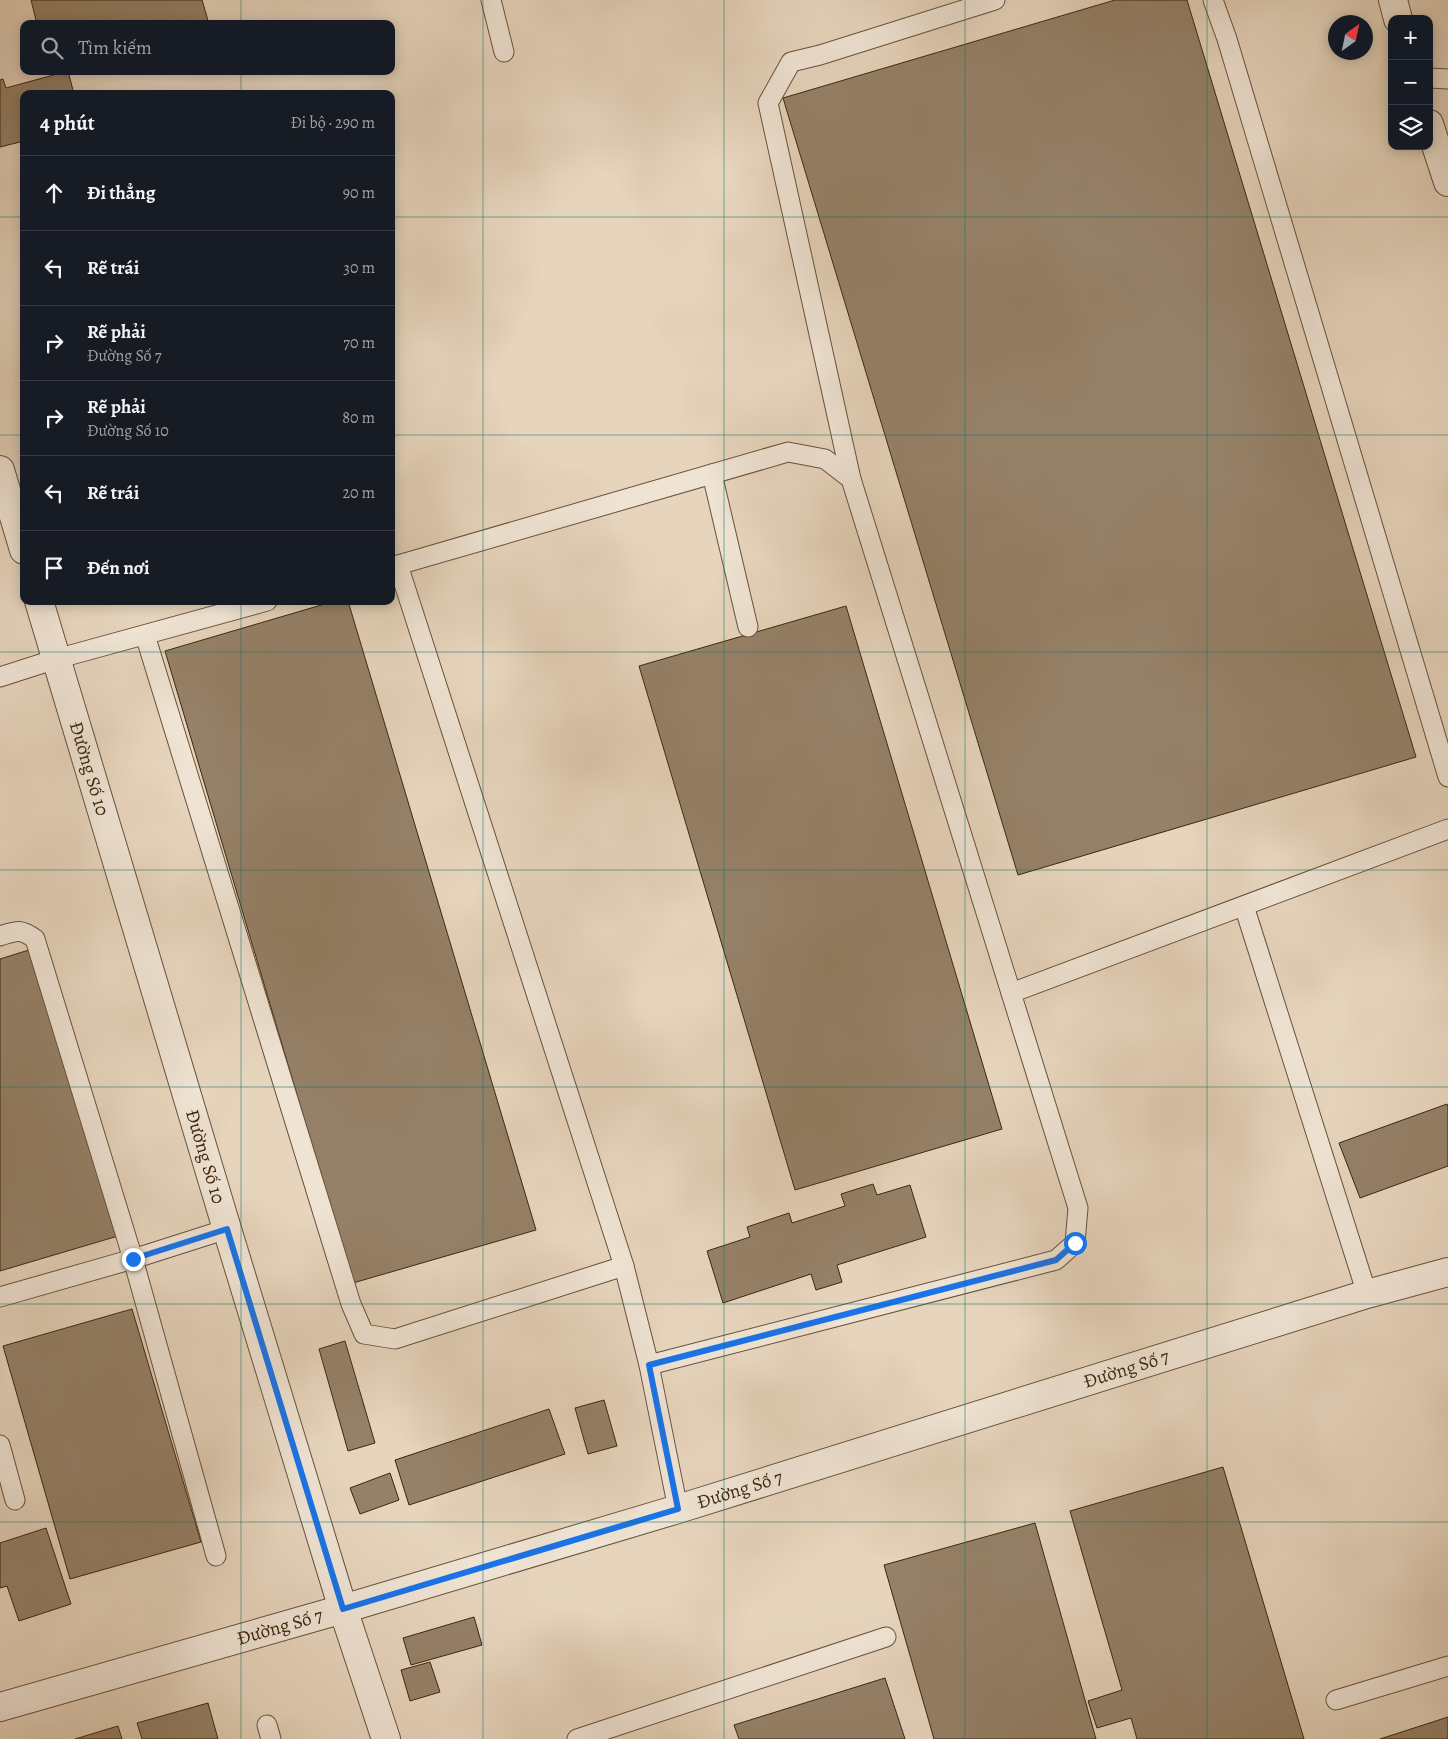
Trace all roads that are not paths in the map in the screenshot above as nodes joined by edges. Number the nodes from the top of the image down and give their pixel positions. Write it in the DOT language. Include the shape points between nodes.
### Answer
graph roads {
  1 [pos="491,0"];
  2 [pos="995,0"];
  3 [pos="1213,0"];
  4 [pos="1393,0"];
  5 [pos="1397,15"];
  6 [pos="504,52"];
  7 [pos="1433,78"];
  8 [pos="1448,79"];
  9 [pos="1433,136"];
  10 [pos="1448,182"];
  11 [pos="0,470"];
  12 [pos="712,474"];
  13 [pos="851,478"];
  14 [pos="20,537"];
  15 [pos="395,566"];
  16 [pos="40,605"];
  17 [pos="253,605"];
  18 [pos="748,627"];
  19 [pos="145,635"];
  20 [pos="56,660"];
  21 [pos="0,677"];
  22 [pos="1448,777"];
  23 [pos="1448,829"];
  24 [pos="1244,906"];
  25 [pos="0,936"];
  26 [pos="1011,993"];
  27 [pos="227,1229"];
  28 [pos="133,1259"];
  29 [pos="624,1266"];
  30 [pos="1448,1272"];
  31 [pos="1366,1294"];
  32 [pos="0,1297"];
  33 [pos="649,1365"];
  34 [pos="0,1445"];
  35 [pos="15,1500"];
  36 [pos="678,1509"];
  37 [pos="216,1556"];
  38 [pos="343,1609"];
  39 [pos="886,1638"];
  40 [pos="1448,1666"];
  41 [pos="1336,1700"];
  42 [pos="0,1707"];
  43 [pos="386,1739"];
  44 [pos="576,1739"];
  1 -- 6 [label="lane"];
  2 -- 13 [label="lane" via="791,62 768,103"];
  3 -- 22 [label="lane"];
  4 -- 5 [label="street"];
  7 -- 8 [label="lane"];
  9 -- 10 [label="street"];
  11 -- 14 [label="street"];
  12 -- 13 [label="lane" via="788,452 825,459"];
  12 -- 15 [label="lane"];
  12 -- 18 [label="lane"];
  13 -- 26 [label="lane"];
  15 -- 29 [label="lane"];
  16 -- 20 [label="street, Đường Số 10"];
  17 -- 19 [label="lane"];
  19 -- 20 [label="lane"];
  19 -- 29 [label="lane" via="351,1304 364,1334 395,1339"];
  20 -- 21 [label="lane"];
  20 -- 27 [label="street, Đường Số 10"];
  23 -- 24 [label="lane"];
  24 -- 26 [label="lane"];
  24 -- 31 [label="lane"];
  25 -- 28 [label="lane" via="17,930 35,939"];
  26 -- 33 [label="lane" via="1078,1208 1075,1243 1056,1260"];
  27 -- 28 [label="lane"];
  27 -- 38 [label="street, Đường Số 10"];
  28 -- 32 [label="lane"];
  28 -- 37 [label="lane"];
  29 -- 33 [label="lane"];
  30 -- 31 [label="street, Đường Số 7"];
  31 -- 36 [label="street, Đường Số 7"];
  33 -- 36 [label="lane"];
  34 -- 35 [label="lane"];
  36 -- 38 [label="street, Đường Số 7"];
  38 -- 42 [label="street, Đường Số 7"];
  38 -- 43 [label="street, Đường Số 10"];
  39 -- 44 [label="lane"];
  40 -- 41 [label="lane"];
}
